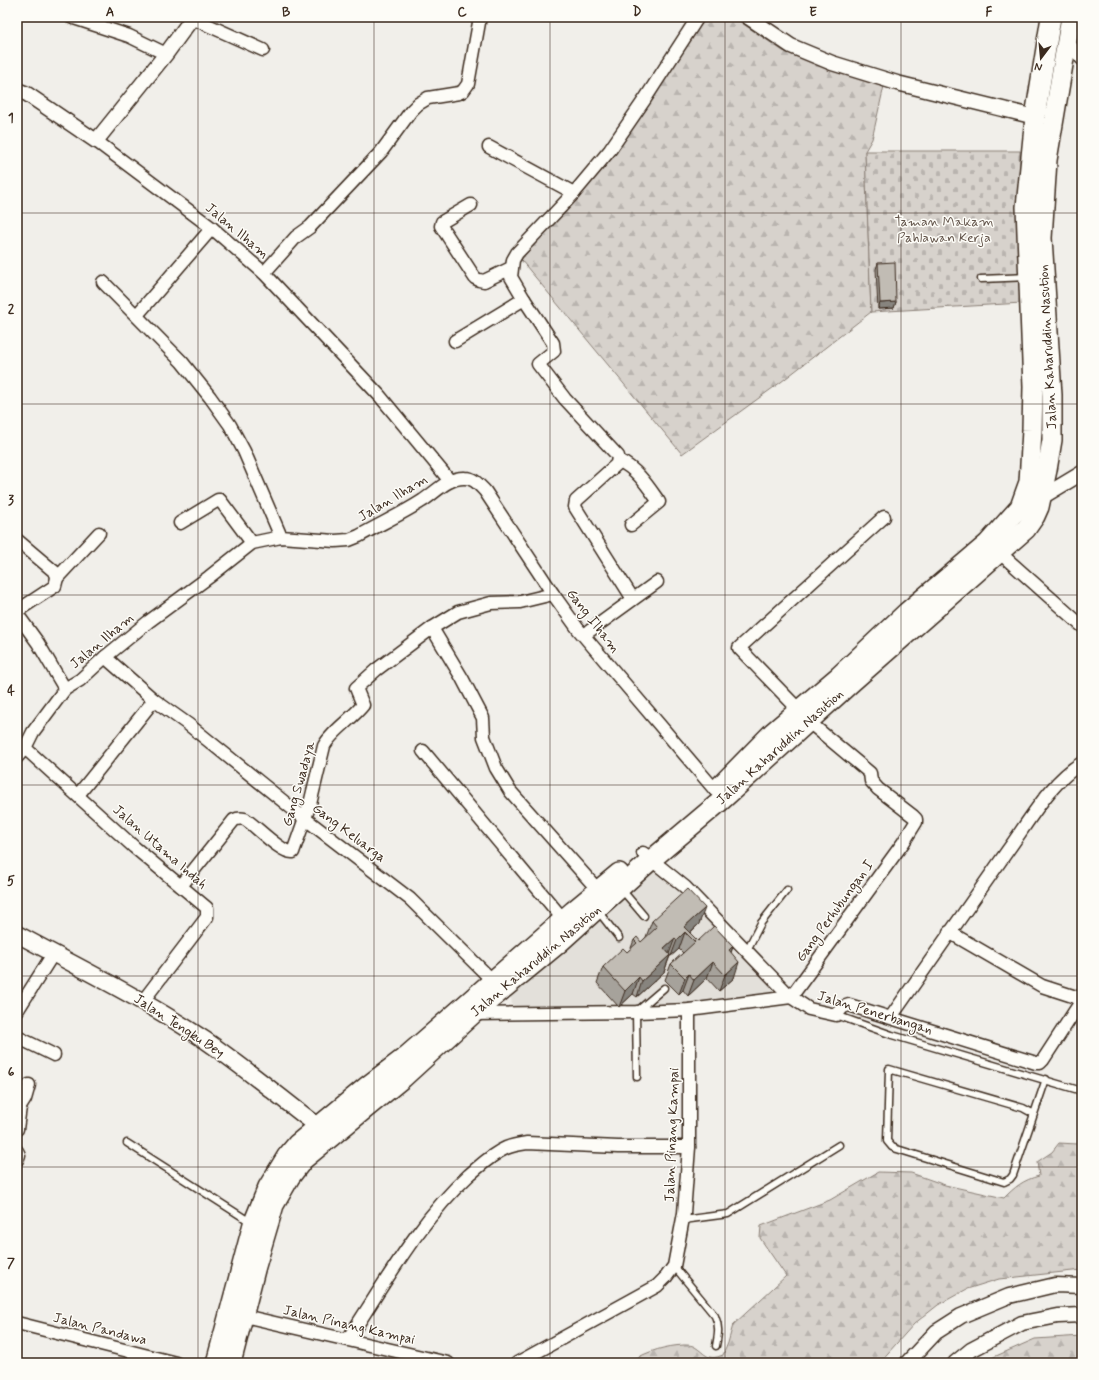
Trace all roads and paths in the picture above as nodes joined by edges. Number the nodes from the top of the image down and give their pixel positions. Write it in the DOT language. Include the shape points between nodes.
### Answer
graph roads {
  1 [pos="71,17"];
  2 [pos="480,17"];
  3 [pos="698,17"];
  4 [pos="748,17"];
  5 [pos="1051,17"];
  6 [pos="1071,17"];
  7 [pos="192,18"];
  8 [pos="1067,41"];
  9 [pos="263,50"];
  10 [pos="166,54"];
  11 [pos="1082,60"];
  12 [pos="17,90"];
  13 [pos="1035,117"];
  14 [pos="96,141"];
  15 [pos="489,146"];
  16 [pos="574,192"];
  17 [pos="471,205"];
  18 [pos="212,228"];
  19 [pos="512,268"];
  20 [pos="264,273"];
  21 [pos="1029,277"];
  22 [pos="982,279"];
  23 [pos="104,282"];
  24 [pos="524,299"];
  25 [pos="137,315"];
  26 [pos="455,341"];
  27 [pos="618,460"];
  28 [pos="1082,473"];
  29 [pos="450,481"];
  30 [pos="1033,496"];
  31 [pos="884,517"];
  32 [pos="180,523"];
  33 [pos="631,525"];
  34 [pos="99,533"];
  35 [pos="281,537"];
  36 [pos="17,540"];
  37 [pos="252,543"];
  38 [pos="1000,553"];
  39 [pos="57,578"];
  40 [pos="657,582"];
  41 [pos="553,594"];
  42 [pos="633,599"];
  43 [pos="17,611"];
  44 [pos="17,614"];
  45 [pos="1082,626"];
  46 [pos="432,628"];
  47 [pos="584,635"];
  48 [pos="105,657"];
  49 [pos="66,689"];
  50 [pos="154,700"];
  51 [pos="804,716"];
  52 [pos="423,751"];
  53 [pos="21,752"];
  54 [pos="1082,762"];
  55 [pos="715,790"];
  56 [pos="78,795"];
  57 [pos="305,819"];
  58 [pos="647,857"];
  59 [pos="181,886"];
  60 [pos="620,889"];
  61 [pos="598,890"];
  62 [pos="787,890"];
  63 [pos="597,910"];
  64 [pos="644,916"];
  65 [pos="564,919"];
  66 [pos="949,932"];
  67 [pos="17,934"];
  68 [pos="619,938"];
  69 [pos="746,950"];
  70 [pos="53,954"];
  71 [pos="493,981"];
  72 [pos="664,988"];
  73 [pos="791,996"];
  74 [pos="1082,999"];
  75 [pos="143,1001"];
  76 [pos="469,1010"];
  77 [pos="689,1010"];
  78 [pos="17,1011"];
  79 [pos="636,1012"];
  80 [pos="836,1015"];
  81 [pos="891,1017"];
  82 [pos="17,1037"];
  83 [pos="54,1055"];
  84 [pos="637,1077"];
  85 [pos="1046,1079"];
  86 [pos="29,1085"];
  87 [pos="1082,1090"];
  88 [pos="18,1107"];
  89 [pos="1034,1114"];
  90 [pos="17,1129"];
  91 [pos="324,1133"];
  92 [pos="127,1144"];
  93 [pos="839,1145"];
  94 [pos="689,1147"];
  95 [pos="17,1151"];
  96 [pos="17,1160"];
  97 [pos="683,1220"];
  98 [pos="253,1224"];
  99 [pos="674,1266"];
  100 [pos="1082,1286"];
  101 [pos="1082,1315"];
  102 [pos="244,1316"];
  103 [pos="17,1324"];
  104 [pos="348,1339"];
  105 [pos="716,1346"];
  106 [pos="176,1363"];
  107 [pos="216,1363"];
  108 [pos="231,1363"];
  109 [pos="448,1363"];
  110 [pos="517,1363"];
  111 [pos="906,1363"];
  112 [pos="956,1363"];
  1 -- 10 [label="street" via="129,36"];
  2 -- 20 [label="street" via="466,88 459,93 428,98 418,104 381,152 310,227 296,237"];
  3 -- 16 [label="street" via="610,150"];
  4 -- 13 [label="street" via="791,46 832,63 898,83"];
  5 -- 13 [label="highway, Jalan Kaharuddin Nasution"];
  6 -- 8 [label="highway, Jalan Kaharuddin Nasution"];
  7 -- 9 [label="street"];
  7 -- 10 [label="street"];
  8 -- 11 [label="street"];
  8 -- 30 [label="highway, Jalan Kaharuddin Nasution" via="1047,160 1043,230 1052,440"];
  10 -- 14 [label="street"];
  12 -- 14 [label="street" via="28,94"];
  13 -- 21 [label="highway, Jalan Kaharuddin Nasution" via="1026,207"];
  14 -- 18 [label="street, Jalan Ilham"];
  15 -- 16 [label="street"];
  16 -- 19 [label="street" via="517,253"];
  17 -- 19 [label="street" via="442,222 441,226 475,278 484,281"];
  18 -- 20 [label="street, Jalan Ilham"];
  18 -- 25 [label="street"];
  19 -- 24 [label="street" via="511,277"];
  20 -- 29 [label="street, Jalan Ilham" via="379,395"];
  21 -- 22 [label="lane"];
  21 -- 30 [label="highway, Jalan Kaharuddin Nasution" via="1033,387 1029,482"];
  23 -- 25 [label="street"];
  24 -- 26 [label="street"];
  24 -- 27 [label="street" via="553,343 554,351 538,364 565,400 618,456"];
  25 -- 35 [label="street" via="182,362 230,425"];
  27 -- 33 [label="street" via="640,475 659,502"];
  27 -- 42 [label="street" via="617,464 576,501 575,507"];
  28 -- 30 [label="street"];
  29 -- 35 [label="street, Jalan Ilham" via="423,501 349,540"];
  29 -- 41 [label="street, Gang Ilham" via="463,477 470,478 485,491"];
  30 -- 38 [label="highway, Jalan Kaharuddin Nasution" via="1035,516 1026,529"];
  30 -- 51 [label="highway, Jalan Kaharuddin Nasution" via="987,544 907,612 839,676"];
  31 -- 51 [label="street" via="739,648"];
  32 -- 37 [label="street" via="220,500"];
  34 -- 39 [label="street"];
  35 -- 37 [label="street, Jalan Ilham"];
  36 -- 39 [label="street" via="56,573"];
  37 -- 48 [label="street, Jalan Ilham"];
  38 -- 45 [label="street"];
  38 -- 51 [label="highway, Jalan Kaharuddin Nasution" via="852,682"];
  39 -- 43 [label="street" via="55,586"];
  40 -- 42 [label="street"];
  41 -- 46 [label="street, Gang Swadaya" via="520,602 491,603 458,612"];
  41 -- 47 [label="street, Gang Ilham"];
  42 -- 47 [label="street"];
  44 -- 49 [label="street"];
  46 -- 57 [label="street, Gang Swadaya" via="356,688 363,705 324,746"];
  46 -- 61 [label="street" via="483,718 484,737 496,768 510,791"];
  47 -- 55 [label="street, Gang Ilham"];
  48 -- 49 [label="street, Jalan Ilham"];
  48 -- 50 [label="street, Gang Keluarga"];
  49 -- 53 [label="street, Jalan Ilham"];
  50 -- 56 [label="street"];
  50 -- 57 [label="street, Gang Keluarga" via="189,725"];
  51 -- 55 [label="highway, Jalan Kaharuddin Nasution" via="773,732"];
  51 -- 58 [label="highway, Jalan Kaharuddin Nasution" via="722,800"];
  51 -- 73 [label="street, Gang Perhubungan I" via="870,773 870,781 916,819 916,822"];
  52 -- 65 [label="street"];
  53 -- 56 [label="street, Jalan Utama Indah"];
  54 -- 66 [label="street" via="1071,769 1049,793"];
  55 -- 58 [label="highway, Jalan Kaharuddin Nasution"];
  56 -- 59 [label="street, Jalan Utama Indah"];
  57 -- 59 [label="street, Gang Swadaya" via="291,853 245,819 234,820"];
  57 -- 71 [label="street, Gang Keluarga" via="410,899"];
  58 -- 60 [label="highway, Jalan Kaharuddin Nasution"];
  58 -- 61 [label="highway, Jalan Kaharuddin Nasution"];
  58 -- 69 [label="street, Jalan Penerbangan" via="685,887"];
  59 -- 75 [label="street, Jalan Utama Indah" via="207,908 207,917"];
  60 -- 63 [label="highway, Jalan Kaharuddin Nasution"];
  60 -- 64 [label="lane"];
  61 -- 65 [label="highway, Jalan Kaharuddin Nasution"];
  62 -- 69 [label="lane" via="762,923"];
  63 -- 68 [label="lane"];
  63 -- 76 [label="highway, Jalan Kaharuddin Nasution" via="558,944"];
  65 -- 71 [label="highway, Jalan Kaharuddin Nasution"];
  66 -- 74 [label="street" via="1042,986"];
  66 -- 81 [label="street"];
  67 -- 70 [label="main road, Jalan Tengku Bey"];
  69 -- 73 [label="street, Jalan Penerbangan"];
  70 -- 75 [label="main road, Jalan Tengku Bey"];
  70 -- 78 [label="street"];
  71 -- 76 [label="highway, Jalan Kaharuddin Nasution"];
  72 -- 79 [label="lane"];
  73 -- 77 [label="street"];
  73 -- 80 [label="street, Jalan Penerbangan" via="809,1009"];
  74 -- 81 [label="street" via="1040,1063"];
  75 -- 91 [label="main road, Jalan Tengku Bey" via="205,1040 266,1085"];
  76 -- 79 [label="street"];
  76 -- 91 [label="highway, Jalan Kaharuddin Nasution" via="366,1087"];
  77 -- 79 [label="street"];
  77 -- 94 [label="street, Jalan Pinang Kampai"];
  79 -- 84 [label="lane"];
  80 -- 81 [label="street" via="843,1007 849,1005"];
  80 -- 85 [label="lane, Jalan Penerbangan" via="892,1035"];
  82 -- 83 [label="street"];
  85 -- 87 [label="lane, Jalan Penerbangan"];
  85 -- 89 [label="lane"];
  86 -- 88 [label="street" via="25,1099"];
  88 -- 90 [label="street"];
  89 -- 89 [label="lane" via="1023,1108 889,1069 887,1141 897,1149 1004,1182 1013,1175"];
  91 -- 98 [label="highway, Jalan Kaharuddin Nasution" via="297,1144 287,1156 268,1187"];
  91 -- 102 [label="highway, Jalan Kaharuddin Nasution" via="290,1177 274,1205"];
  92 -- 98 [label="lane"];
  93 -- 97 [label="lane" via="728,1214"];
  94 -- 97 [label="street, Jalan Pinang Kampai"];
  94 -- 104 [label="street" via="618,1148 527,1143 505,1148 485,1161 457,1186 434,1212"];
  95 -- 96 [label="street"];
  97 -- 99 [label="street, Jalan Pinang Kampai"];
  98 -- 107 [label="highway, Jalan Kaharuddin Nasution"];
  99 -- 105 [label="lane" via="715,1316 719,1332"];
  99 -- 110 [label="street, Jalan Pinang Kampai" via="657,1286"];
  100 -- 111 [label="street" via="1055,1285 1009,1296 961,1316 936,1332"];
  101 -- 112 [label="street" via="1058,1316 1022,1323 971,1350"];
  102 -- 104 [label="street, Jalan Pinang Kampai"];
  102 -- 108 [label="highway, Jalan Kaharuddin Nasution"];
  103 -- 106 [label="street, Jalan Pandawa"];
  104 -- 109 [label="street, Jalan Pinang Kampai"];
}
